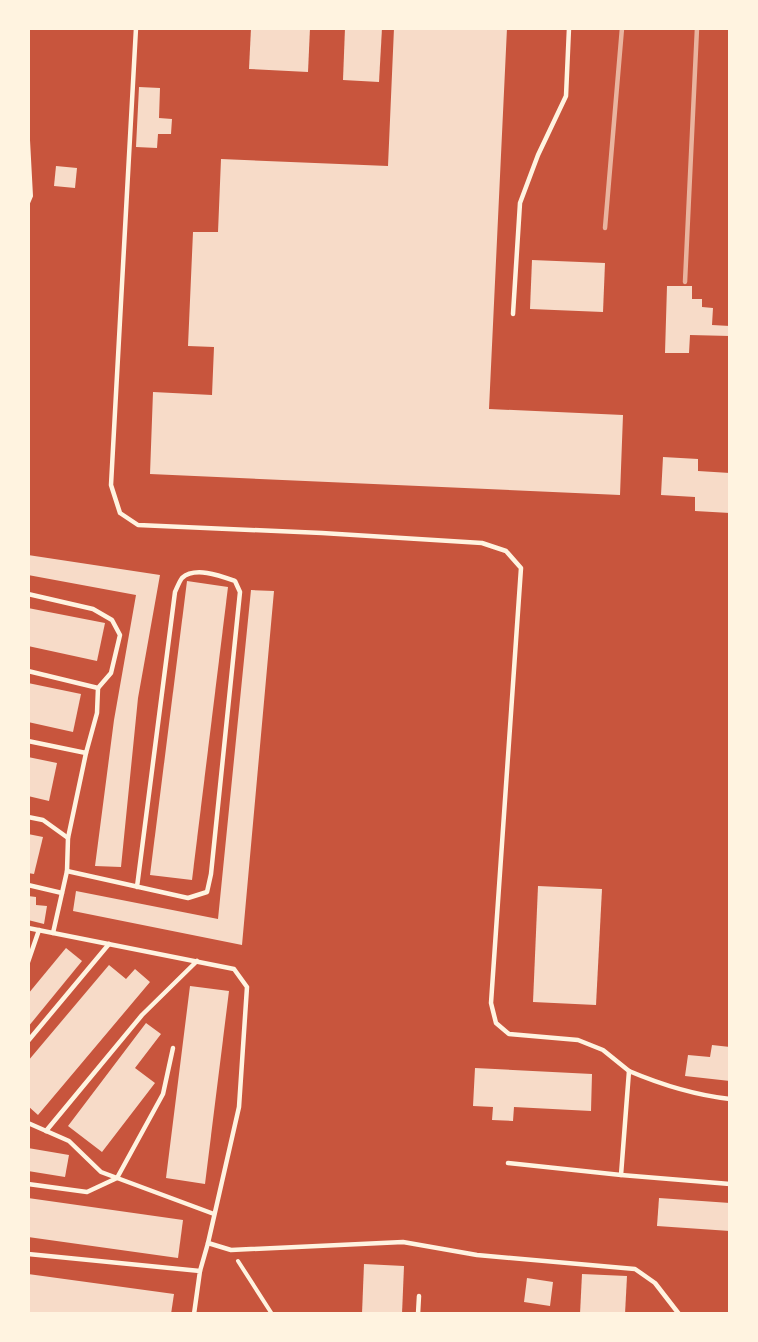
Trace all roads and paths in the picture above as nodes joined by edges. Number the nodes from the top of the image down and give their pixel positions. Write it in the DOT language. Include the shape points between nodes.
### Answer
graph roads {
  1 [pos="136,28"];
  2 [pos="568,28"];
  3 [pos="28,140"];
  4 [pos="28,203"];
  5 [pos="513,314"];
  6 [pos="28,594"];
  7 [pos="28,671"];
  8 [pos="98,688"];
  9 [pos="28,741"];
  10 [pos="86,753"];
  11 [pos="28,817"];
  12 [pos="68,838"];
  13 [pos="68,872"];
  14 [pos="28,885"];
  15 [pos="137,887"];
  16 [pos="62,893"];
  17 [pos="28,928"];
  18 [pos="39,930"];
  19 [pos="53,933"];
  20 [pos="109,944"];
  21 [pos="197,961"];
  22 [pos="28,962"];
  23 [pos="28,1041"];
  24 [pos="173,1048"];
  25 [pos="629,1071"];
  26 [pos="729,1099"];
  27 [pos="28,1123"];
  28 [pos="46,1131"];
  29 [pos="508,1163"];
  30 [pos="621,1175"];
  31 [pos="117,1178"];
  32 [pos="28,1184"];
  33 [pos="729,1184"];
  34 [pos="214,1214"];
  35 [pos="208,1243"];
  36 [pos="231,1250"];
  37 [pos="28,1254"];
  38 [pos="200,1271"];
  39 [pos="419,1296"];
  40 [pos="194,1314"];
  41 [pos="272,1314"];
  42 [pos="418,1314"];
  43 [pos="680,1314"];
  1 -- 25 [label="lane" via="111,485 120,513 138,525 482,543 506,551 521,568 491,1003 496,1023 509,1034 578,1040 603,1050"];
  2 -- 5 [label="lane" via="566,96 520,203"];
  3 -- 4 [label="path"];
  6 -- 8 [label="lane" via="93,609 112,620 120,634 111,673"];
  7 -- 8 [label="lane"];
  8 -- 10 [label="lane" via="97,713"];
  9 -- 10 [label="lane"];
  10 -- 12 [label="lane"];
  11 -- 12 [label="lane" via="43,820"];
  12 -- 13 [label="lane"];
  13 -- 15 [label="lane"];
  13 -- 16 [label="lane"];
  14 -- 16 [label="lane"];
  15 -- 15 [label="lane" via="188,898 207,892 240,591 235,581 218,575 196,573 183,578 175,592"];
  16 -- 19 [label="lane"];
  17 -- 18 [label="lane"];
  18 -- 19 [label="lane"];
  18 -- 22 [label="lane"];
  19 -- 20 [label="lane"];
  20 -- 21 [label="lane"];
  20 -- 23 [label="lane"];
  21 -- 28 [label="lane" via="141,1015"];
  21 -- 34 [label="lane" via="234,969 247,987 239,1107"];
  24 -- 31 [label="lane" via="163,1094"];
  25 -- 26 [label="lane" via="700,1096"];
  25 -- 30 [label="lane"];
  27 -- 28 [label="lane"];
  28 -- 31 [label="lane" via="69,1141 101,1172"];
  29 -- 30 [label="lane"];
  30 -- 33 [label="lane"];
  31 -- 32 [label="lane" via="87,1192"];
  31 -- 34 [label="lane"];
  34 -- 35 [label="lane"];
  35 -- 36 [label="lane"];
  35 -- 38 [label="lane"];
  36 -- 41 [label="path"];
  36 -- 43 [label="lane" via="403,1242 477,1255 635,1269 655,1283"];
  37 -- 38 [label="lane"];
  38 -- 40 [label="lane"];
  39 -- 42 [label="lane"];
}
